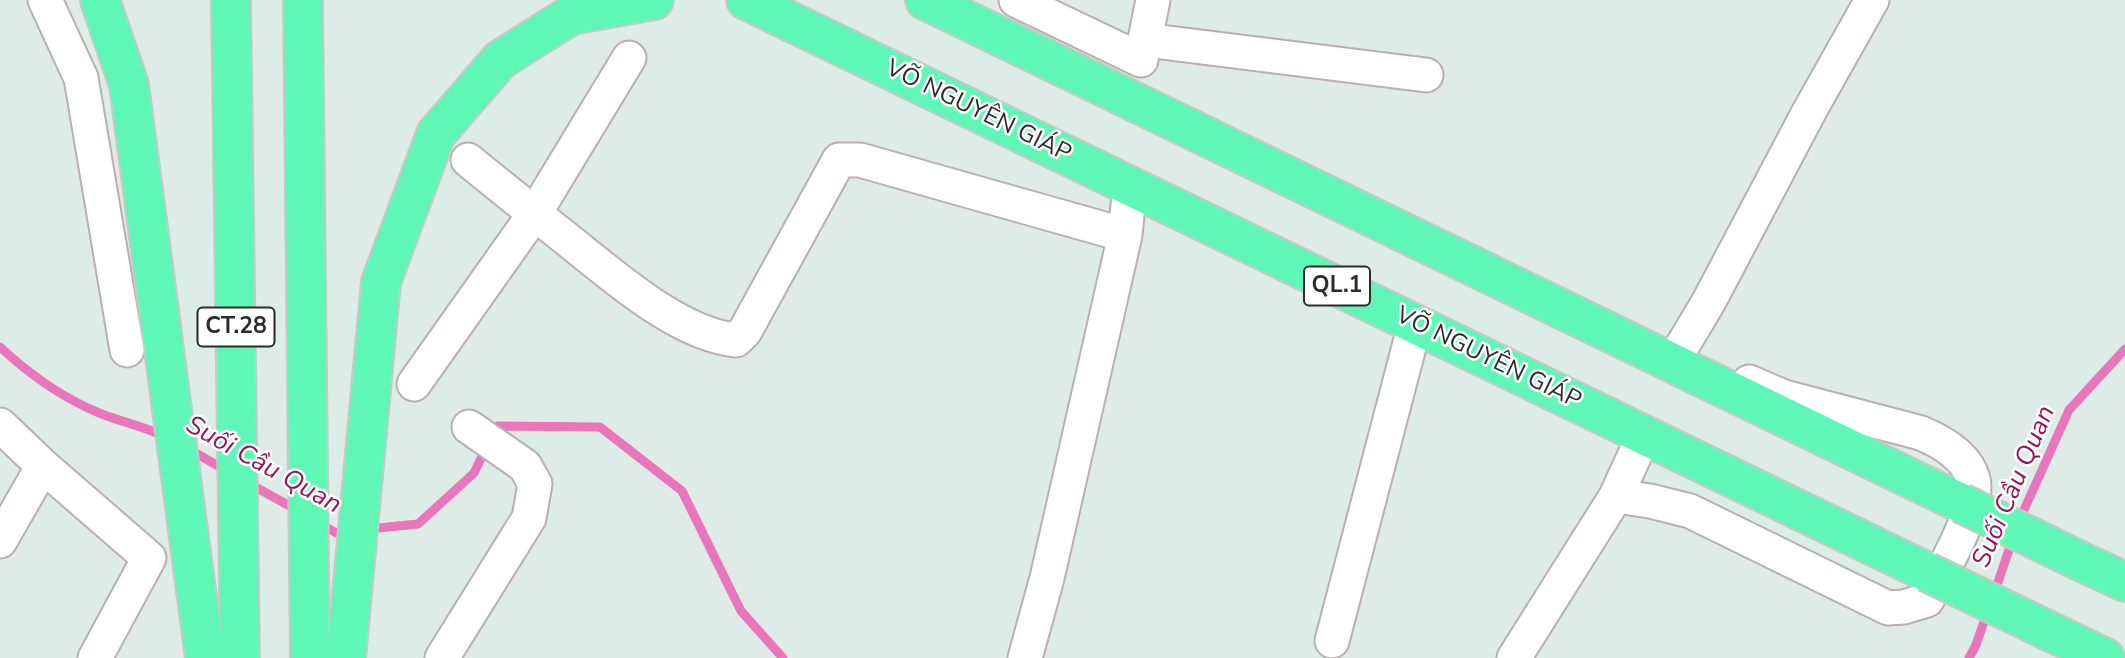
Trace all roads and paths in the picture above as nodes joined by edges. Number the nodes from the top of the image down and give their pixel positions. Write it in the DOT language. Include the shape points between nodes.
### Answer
graph roads {
  1 [pos="45,0"];
  2 [pos="100,0"];
  3 [pos="231,0"];
  4 [pos="303,0"];
  5 [pos="654,0"];
  6 [pos="747,0"];
  7 [pos="925,0"];
  8 [pos="1016,0"];
  9 [pos="1153,0"];
  10 [pos="1872,0"];
  11 [pos="1143,50"];
  12 [pos="629,58"];
  13 [pos="1426,75"];
  14 [pos="1133,101"];
  15 [pos="468,160"];
  16 [pos="1130,186"];
  17 [pos="534,213"];
  18 [pos="1125,234"];
  19 [pos="1415,324"];
  20 [pos="127,350"];
  21 [pos="1676,356"];
  22 [pos="414,384"];
  23 [pos="0,425"];
  24 [pos="469,427"];
  25 [pos="1644,435"];
  26 [pos="43,467"];
  27 [pos="1616,496"];
  28 [pos="0,541"];
  29 [pos="2125,582"];
  30 [pos="1332,641"];
  31 [pos="228,657"];
  32 [pos="322,657"];
  33 [pos="95,658"];
  34 [pos="442,658"];
  35 [pos="1025,658"];
  36 [pos="1514,658"];
  37 [pos="2105,658"];
  1 -- 20 [label="street" via="81,78"];
  2 -- 31 [label="highway, CT.28" via="130,85 192,545"];
  3 -- 31 [label="highway, CT.28"];
  4 -- 32 [label="highway, CT.28"];
  5 -- 32 [label="highway, CT.28" via="571,15 500,60 436,134 381,282 352,591"];
  6 -- 16 [label="highway, VÕ NGUYÊN GIÁP / QL.1"];
  7 -- 14 [label="highway"];
  8 -- 11 [label="street"];
  9 -- 11 [label="street"];
  10 -- 21 [label="street"];
  11 -- 13 [label="street"];
  11 -- 14 [label="street"];
  12 -- 17 [label="street"];
  14 -- 21 [label="highway"];
  15 -- 17 [label="street"];
  16 -- 18 [label="street"];
  16 -- 19 [label="highway, VÕ NGUYÊN GIÁP / QL.1"];
  17 -- 18 [label="street" via="633,292 687,324 721,339 736,340 839,160 860,160"];
  17 -- 22 [label="street"];
  18 -- 35 [label="street"];
  19 -- 25 [label="highway, VÕ NGUYÊN GIÁP / QL.1"];
  19 -- 30 [label="street"];
  21 -- 27 [label="street" via="1784,397 1936,440 1968,469 1973,479 1972,509 1927,600 1888,608 1690,511"];
  21 -- 29 [label="highway, bridge"];
  23 -- 26 [label="street"];
  24 -- 34 [label="street" via="525,466 535,484 529,518"];
  25 -- 27 [label="street"];
  25 -- 37 [label="highway, VÕ NGUYÊN GIÁP / QL.1, bridge"];
  26 -- 28 [label="street"];
  26 -- 33 [label="street" via="149,558"];
  27 -- 36 [label="street"];
}
